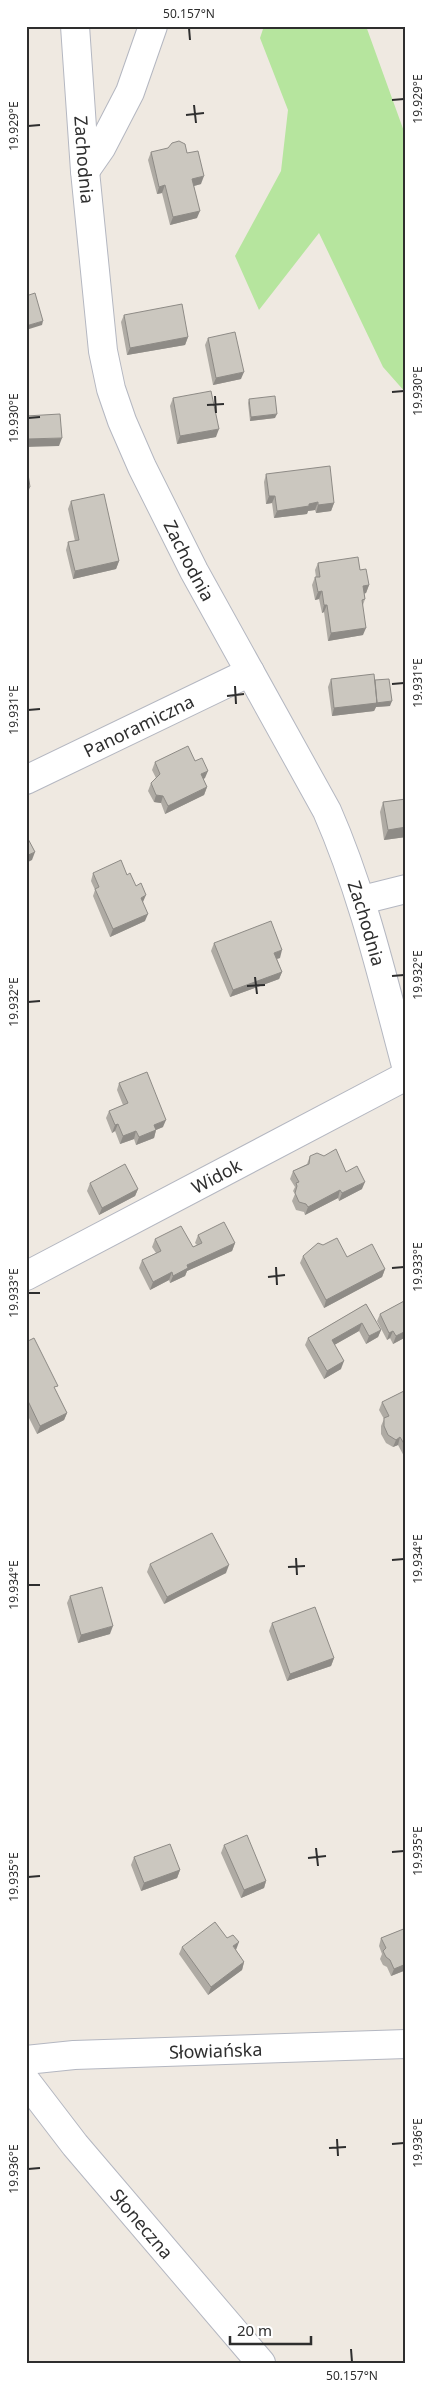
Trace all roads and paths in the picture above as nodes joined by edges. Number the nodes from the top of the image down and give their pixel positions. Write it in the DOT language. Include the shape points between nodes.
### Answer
graph roads {
  1 [pos="75,26"];
  2 [pos="153,26"];
  3 [pos="85,171"];
  4 [pos="250,672"];
  5 [pos="26,780"];
  6 [pos="406,889"];
  7 [pos="362,900"];
  8 [pos="406,1066"];
  9 [pos="406,1076"];
  10 [pos="26,1276"];
  11 [pos="406,2044"];
  12 [pos="26,2060"];
  13 [pos="26,2082"];
  14 [pos="261,2363"];
  1 -- 3 [label="street, Zachodnia"];
  2 -- 3 [label="street" via="130,92 101,148"];
  3 -- 4 [label="street, Zachodnia" via="104,350 113,397 142,467"];
  4 -- 5 [label="street, Panoramiczna"];
  4 -- 7 [label="street, Zachodnia" via="327,811"];
  6 -- 7 [label="street"];
  7 -- 8 [label="street, Zachodnia"];
  9 -- 10 [label="street, Widok"];
  11 -- 12 [label="street, Słowiańska" via="74,2055"];
  13 -- 14 [label="street, Słoneczna" via="75,2145"];
}
